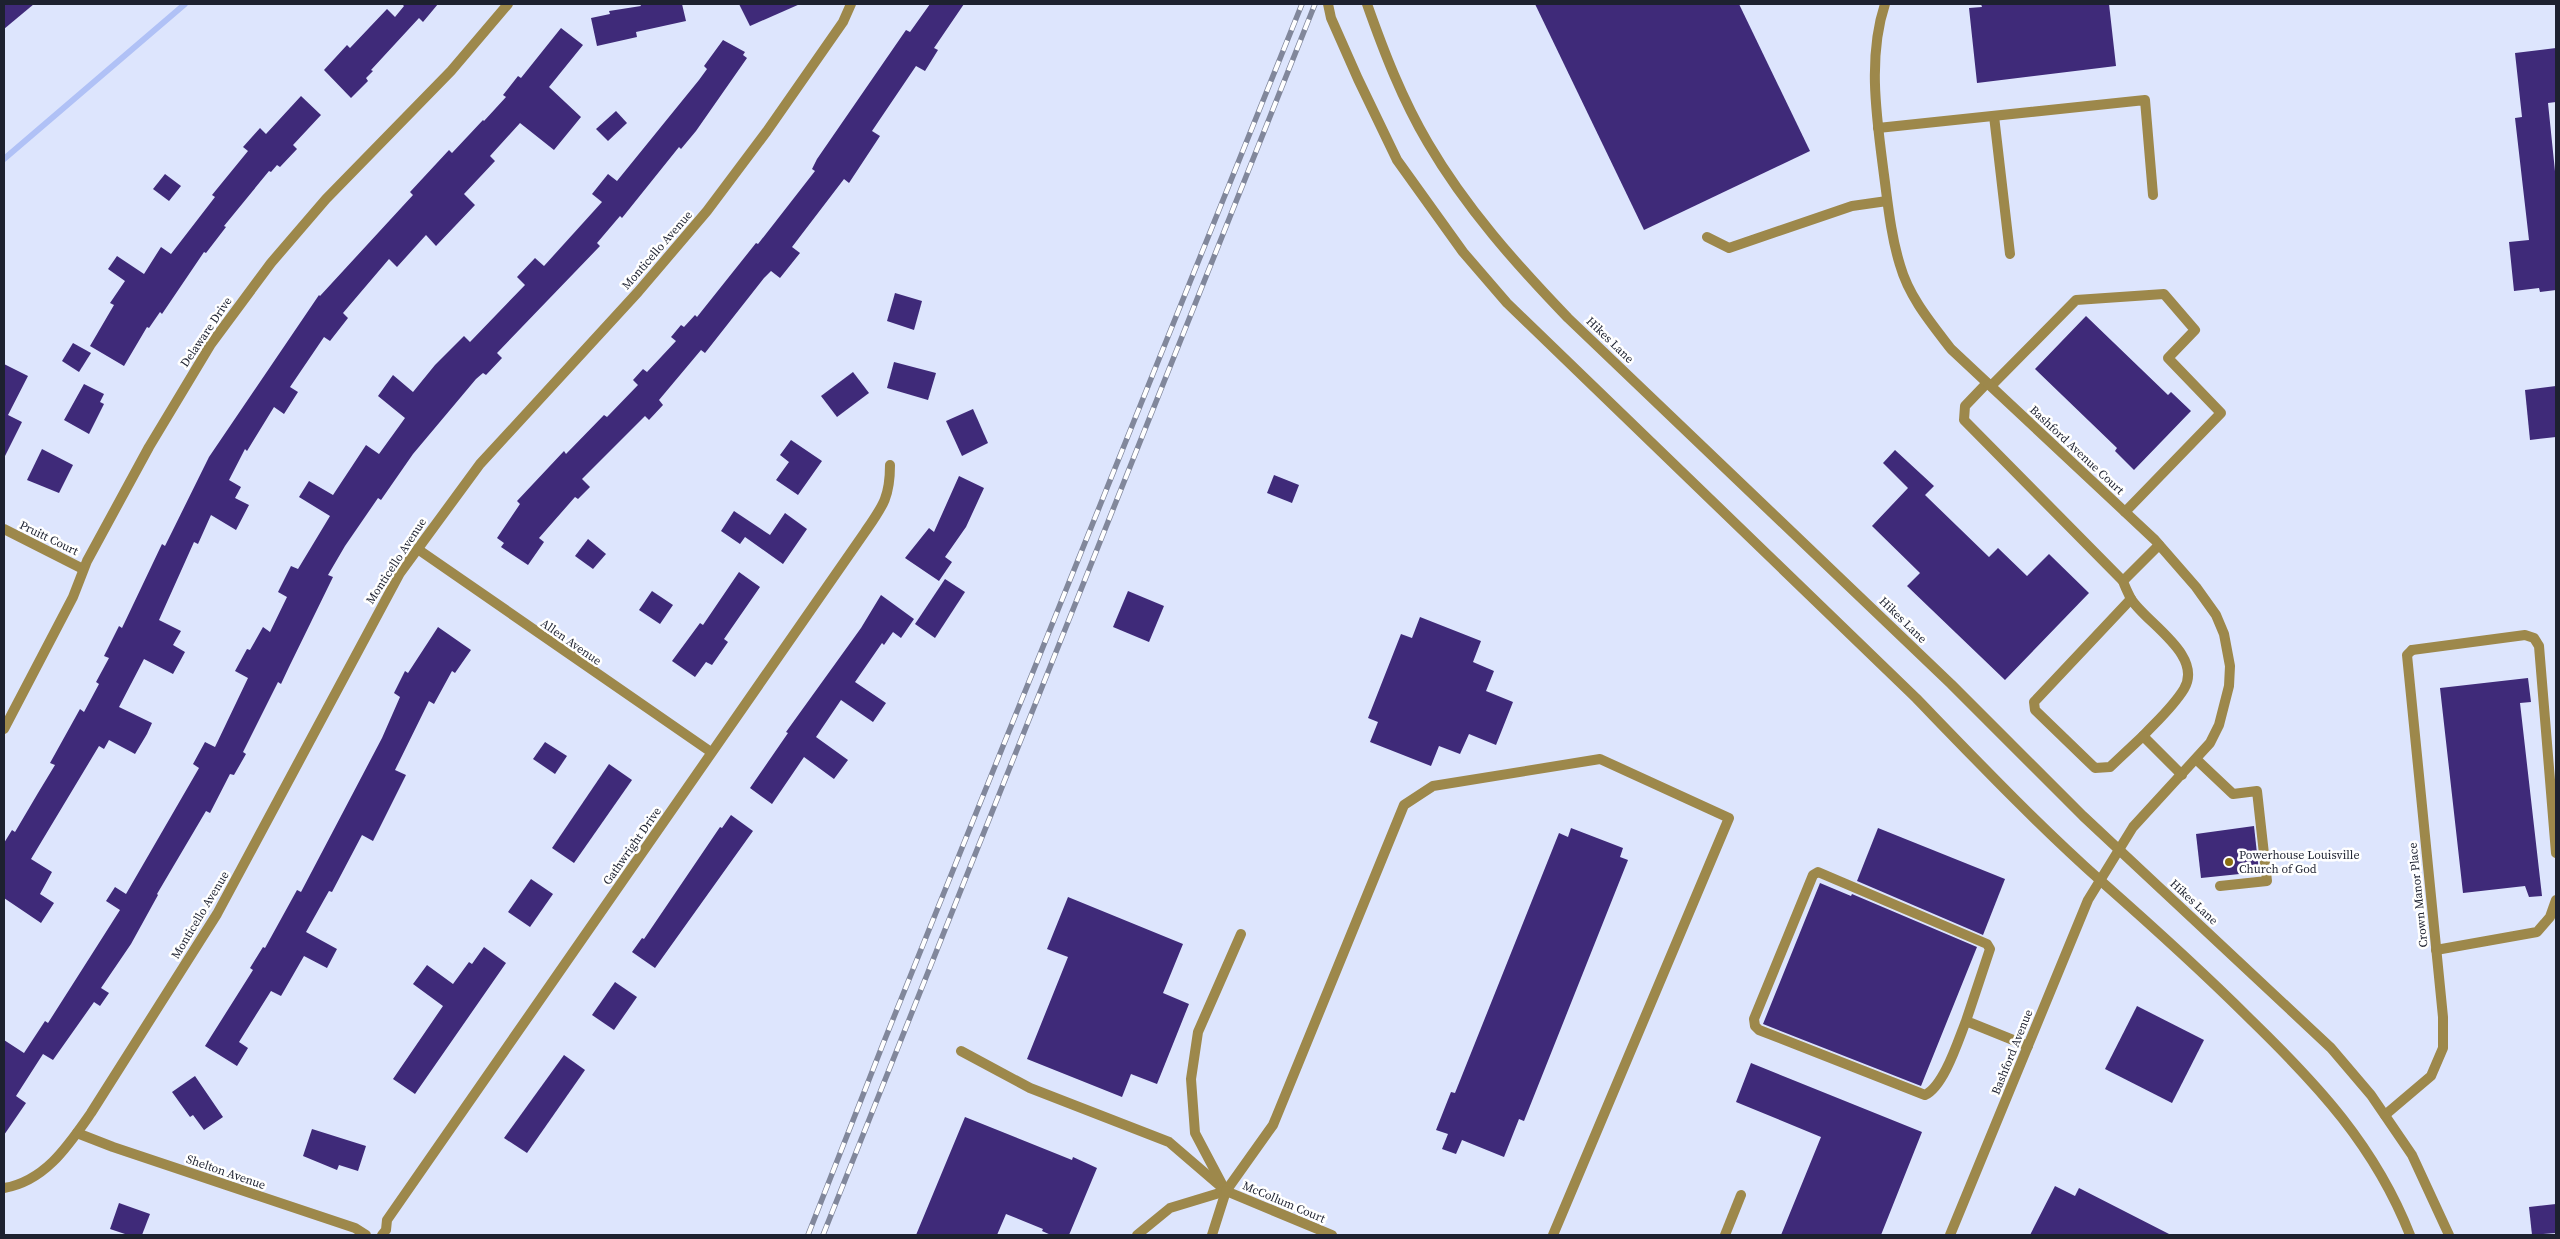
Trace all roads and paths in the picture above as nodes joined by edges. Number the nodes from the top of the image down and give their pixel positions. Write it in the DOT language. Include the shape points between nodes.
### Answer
graph roads {
  1 [pos="508,4"];
  2 [pos="851,4"];
  3 [pos="1328,4"];
  4 [pos="1367,4"];
  5 [pos="1885,4"];
  6 [pos="1994,116"];
  7 [pos="1878,128"];
  8 [pos="2153,195"];
  9 [pos="1887,202"];
  10 [pos="1707,237"];
  11 [pos="2010,254"];
  12 [pos="1989,385"];
  13 [pos="890,465"];
  14 [pos="2125,512"];
  15 [pos="4,529"];
  16 [pos="2159,545"];
  17 [pos="419,550"];
  18 [pos="83,569"];
  19 [pos="2123,581"];
  20 [pos="2131,599"];
  21 [pos="4,729"];
  22 [pos="2143,736"];
  23 [pos="711,752"];
  24 [pos="2196,759"];
  25 [pos="2182,775"];
  26 [pos="2119,850"];
  27 [pos="2556,853"];
  28 [pos="2099,879"];
  29 [pos="2220,886"];
  30 [pos="2556,900"];
  31 [pos="1240,934"];
  32 [pos="2436,950"];
  33 [pos="1966,1021"];
  34 [pos="2028,1046"];
  35 [pos="961,1051"];
  36 [pos="2385,1115"];
  37 [pos="77,1132"];
  38 [pos="4,1188"];
  39 [pos="1226,1191"];
  40 [pos="1741,1195"];
  41 [pos="366,1235"];
  42 [pos="382,1235"];
  43 [pos="1137,1235"];
  44 [pos="1212,1235"];
  45 [pos="1332,1235"];
  46 [pos="1553,1235"];
  47 [pos="1726,1235"];
  48 [pos="1950,1235"];
  49 [pos="2410,1235"];
  50 [pos="2448,1235"];
  1 -- 18 [label="street, Delaware Drive" via="451,71 326,199 271,263 206,352 149,447"];
  2 -- 17 [label="street, Monticello Avenue" via="843,22 707,211 638,292 480,464"];
  3 -- 28 [label="street" via="1331,18 1397,160 1463,252 1507,303"];
  4 -- 26 [label="street, Hikes Lane" via="1403,96 1427,142 1452,181 1524,273"];
  5 -- 7 [label="street, Bashford Avenue Court" via="1878,35 1876,70"];
  6 -- 7 [label="street"];
  6 -- 8 [label="street" via="2145,100"];
  6 -- 11 [label="street"];
  7 -- 9 [label="street, Bashford Avenue Court"];
  9 -- 10 [label="street" via="1852,206 1729,248"];
  9 -- 12 [label="street, Bashford Avenue Court" via="1900,266 1911,293 1951,349"];
  12 -- 14 [label="street, Bashford Avenue Court"];
  12 -- 14 [label="street" via="2076,300 2164,294 2195,330 2168,358 2221,413"];
  12 -- 19 [label="street" via="1965,406 1964,420"];
  13 -- 23 [label="street, Gathwright Drive" via="890,488 884,504"];
  14 -- 16 [label="street, Bashford Avenue Court"];
  15 -- 18 [label="street, Pruitt Court"];
  16 -- 19 [label="street"];
  16 -- 24 [label="street, Bashford Avenue Court" via="2216,615 2229,654 2229,686 2219,725 2210,743"];
  17 -- 23 [label="street, Allen Avenue"];
  17 -- 37 [label="street, Monticello Avenue" via="400,573 374,618 217,914"];
  18 -- 21 [label="street, Delaware Drive" via="73,597"];
  19 -- 20 [label="street"];
  20 -- 22 [label="street" via="2182,652 2187,668 2185,687 2169,710"];
  20 -- 22 [label="street" via="2034,702 2035,710 2095,768 2110,767"];
  22 -- 25 [label="street"];
  23 -- 42 [label="street, Gathwright Drive" via="387,1220"];
  24 -- 25 [label="street, Bashford Avenue Court"];
  24 -- 29 [label="street" via="2233,794 2257,791 2267,881"];
  25 -- 26 [label="street, Bashford Avenue Court" via="2133,828"];
  26 -- 28 [label="street, Bashford Avenue Court"];
  26 -- 36 [label="street, Hikes Lane" via="2331,1048"];
  27 -- 32 [label="street, Crown Manor Place" via="2539,646 2534,638 2525,635 2412,650 2407,655"];
  28 -- 34 [label="street, Bashford Avenue"];
  28 -- 49 [label="street" via="2215,984 2305,1072 2366,1148 2398,1205"];
  30 -- 32 [label="street" via="2550,917 2536,932"];
  31 -- 39 [label="street" via="1198,1032 1191,1079 1195,1133"];
  32 -- 36 [label="street, Crown Manor Place" via="2443,1017 2440,1061 2431,1076"];
  33 -- 33 [label="street" via="1990,948 1987,944 1818,872 1813,875 1754,1019 1759,1030 1925,1096 1932,1092 1946,1068"];
  33 -- 34 [label="street"];
  34 -- 48 [label="street, Bashford Avenue"];
  35 -- 39 [label="street, McCollum Court" via="1030,1088 1169,1142"];
  36 -- 50 [label="street, Hikes Lane" via="2412,1155"];
  37 -- 38 [label="street, Monticello Avenue" via="44,1171 19,1186"];
  37 -- 41 [label="street, Shelton Avenue" via="354,1228"];
  39 -- 43 [label="street" via="1170,1208"];
  39 -- 44 [label="street"];
  39 -- 45 [label="street, McCollum Court"];
  39 -- 46 [label="street" via="1273,1125 1404,805 1432,786 1600,759 1729,818"];
  40 -- 47 [label="street"];
}
